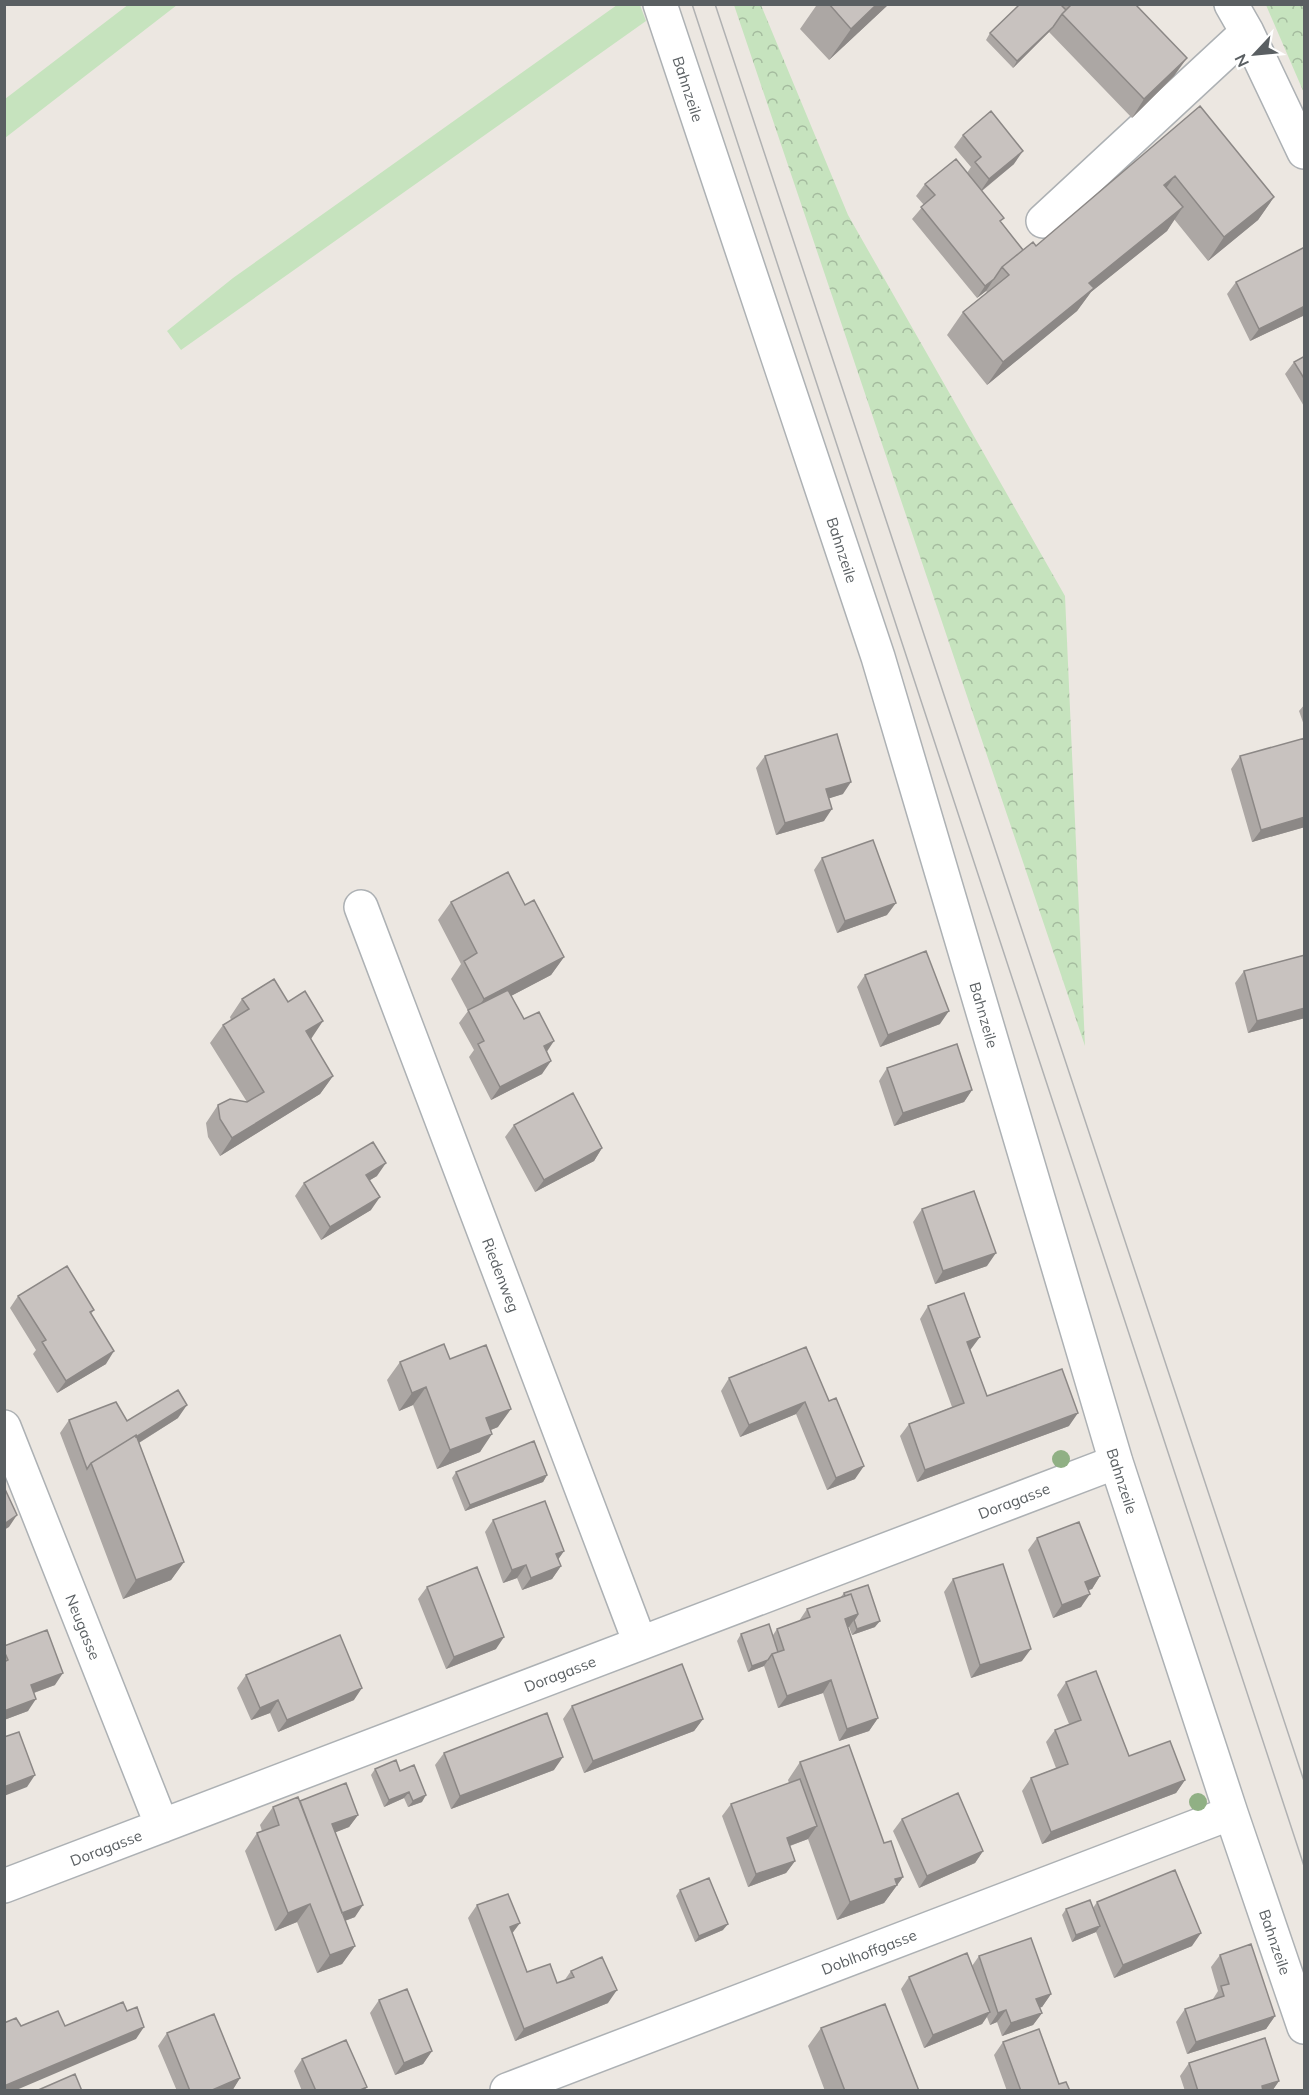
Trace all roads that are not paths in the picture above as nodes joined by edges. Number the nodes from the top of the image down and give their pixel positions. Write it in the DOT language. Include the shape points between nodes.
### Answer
graph roads {
  1 [pos="660,4"];
  2 [pos="1231,4"];
  3 [pos="1247,32"];
  4 [pos="1305,152"];
  5 [pos="1043,220"];
  6 [pos="361,907"];
  7 [pos="4,1428"];
  8 [pos="1116,1462"];
  9 [pos="640,1643"];
  10 [pos="1231,1813"];
  11 [pos="162,1826"];
  12 [pos="4,1886"];
  13 [pos="1305,2026"];
  14 [pos="507,2091"];
  1 -- 8 [label="street, Bahnzeile" via="878,657"];
  2 -- 3 [label="street"];
  3 -- 4 [label="street"];
  3 -- 5 [label="street"];
  6 -- 9 [label="street, Riedenweg"];
  7 -- 11 [label="street, Neugasse"];
  8 -- 9 [label="street, Doragasse"];
  8 -- 10 [label="street, Bahnzeile"];
  9 -- 11 [label="street, Doragasse"];
  10 -- 13 [label="street, Bahnzeile"];
  10 -- 14 [label="street, Doblhoffgasse"];
  11 -- 12 [label="street, Doragasse"];
}
